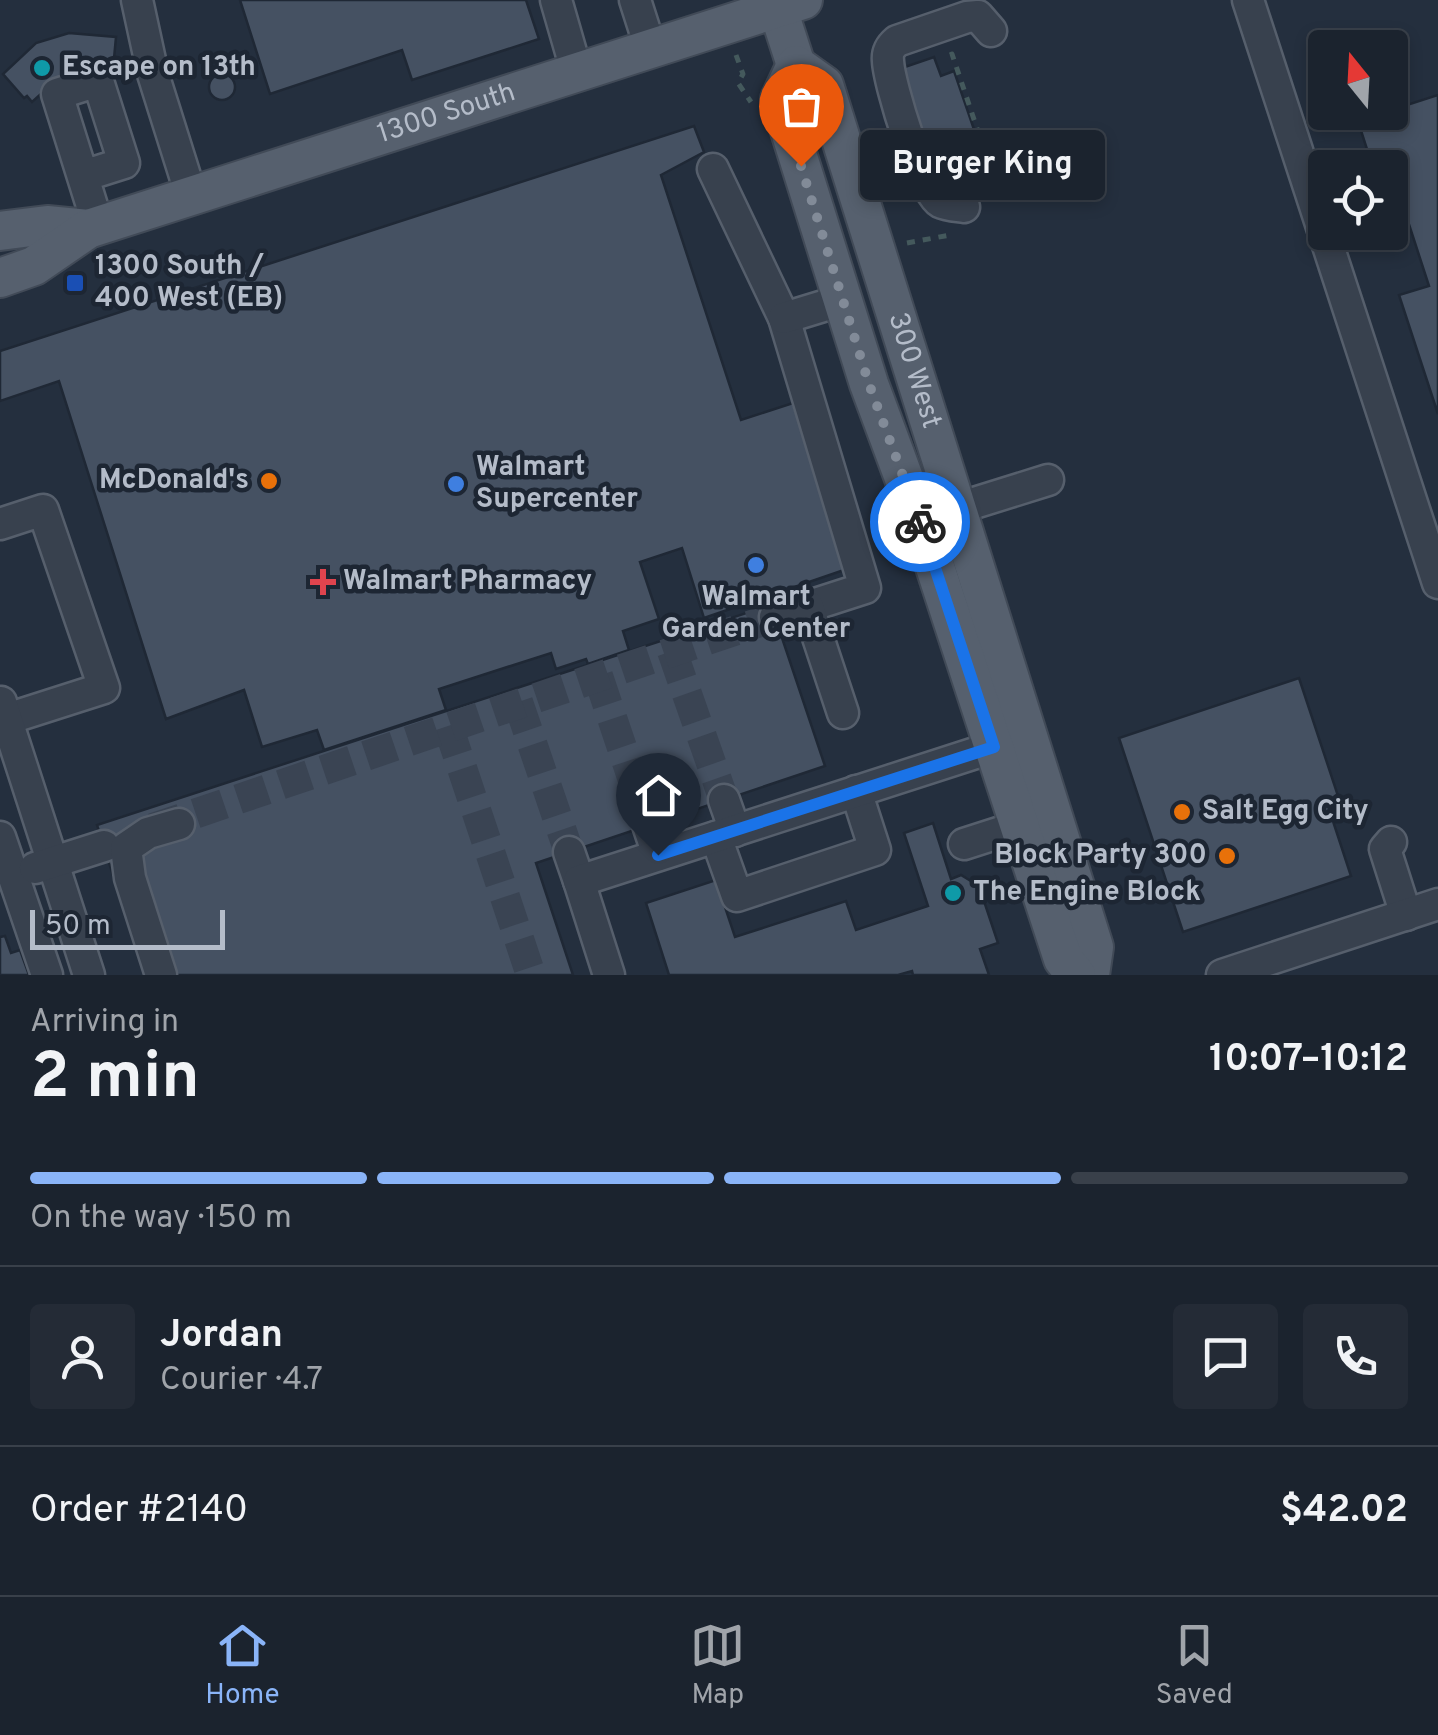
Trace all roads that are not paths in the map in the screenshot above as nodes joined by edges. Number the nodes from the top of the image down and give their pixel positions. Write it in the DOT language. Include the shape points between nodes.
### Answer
graph roads {
  1 [pos="137,0"];
  2 [pos="556,0"];
  3 [pos="634,0"];
  4 [pos="785,3"];
  5 [pos="1260,13"];
  6 [pos="991,31"];
  7 [pos="651,50"];
  8 [pos="796,65"];
  9 [pos="577,73"];
  10 [pos="1308,154"];
  11 [pos="712,169"];
  12 [pos="83,176"];
  13 [pos="190,195"];
  14 [pos="960,220"];
  15 [pos="47,225"];
  16 [pos="93,227"];
  17 [pos="0,231"];
  18 [pos="1339,250"];
  19 [pos="0,258"];
  20 [pos="0,278"];
  21 [pos="843,300"];
  22 [pos="784,318"];
  23 [pos="1404,458"];
  24 [pos="1048,480"];
  25 [pos="956,509"];
  26 [pos="0,524"];
  27 [pos="1438,541"];
  28 [pos="1438,583"];
  29 [pos="808,607"];
  30 [pos="776,617"];
  31 [pos="3,709"];
  32 [pos="843,714"];
  33 [pos="994,747"];
  34 [pos="856,791"];
  35 [pos="724,800"];
  36 [pos="179,824"];
  37 [pos="648,825"];
  38 [pos="1020,826"];
  39 [pos="726,834"];
  40 [pos="0,837"];
  41 [pos="964,844"];
  42 [pos="1392,844"];
  43 [pos="104,846"];
  44 [pos="569,852"];
  45 [pos="658,855"];
  46 [pos="52,863"];
  47 [pos="6,877"];
  48 [pos="579,881"];
  49 [pos="1420,910"];
  50 [pos="47,975"];
  51 [pos="89,975"];
  52 [pos="161,975"];
  53 [pos="609,975"];
  54 [pos="1076,975"];
  55 [pos="1090,975"];
  56 [pos="1222,975"];
  1 -- 13 [label="street"];
  2 -- 9 [label="street"];
  3 -- 7 [label="street"];
  4 -- 7 [label="main road, 1300 South"];
  4 -- 8 [label="main road, 300 West"];
  5 -- 10 [label="street"];
  6 -- 14 [label="street" via="978,16 967,17 897,41 887,58 925,184"];
  7 -- 9 [label="main road, 1300 South"];
  8 -- 21 [label="main road, 300 West" via="780,99"];
  8 -- 25 [label="main road, 300 West" via="824,85"];
  9 -- 13 [label="main road, 1300 South"];
  11 -- 22 [label="street"];
  12 -- 16 [label="street"];
  13 -- 16 [label="main road, 1300 South"];
  15 -- 16 [label="main road, 1300 South"];
  15 -- 17 [label="main road, 1300 South"];
  15 -- 19 [label="main road" via="29,248"];
  16 -- 20 [label="main road, 1300 South" via="34,266"];
  18 -- 23 [label="street"];
  21 -- 22 [label="street"];
  21 -- 33 [label="main road, 300 West"];
  22 -- 29 [label="street" via="865,588"];
  23 -- 27 [label="street"];
  23 -- 28 [label="street"];
  24 -- 25 [label="street"];
  25 -- 55 [label="main road, 300 West" via="1094,948"];
  26 -- 31 [label="street" via="44,510 104,688"];
  29 -- 30 [label="street"];
  29 -- 32 [label="street"];
  31 -- 46 [label="street"];
  33 -- 34 [label="street"];
  33 -- 38 [label="main road, 300 West"];
  34 -- 39 [label="street"];
  34 -- 39 [label="street" via="875,850 738,896"];
  35 -- 39 [label="street"];
  36 -- 52 [label="street" via="126,848"];
  37 -- 45 [label="street"];
  38 -- 41 [label="street"];
  38 -- 54 [label="main road, 300 West" via="1063,959"];
  39 -- 45 [label="street"];
  40 -- 47 [label="street"];
  42 -- 49 [label="street"];
  43 -- 46 [label="street"];
  44 -- 48 [label="street"];
  45 -- 48 [label="street"];
  46 -- 47 [label="street"];
  46 -- 51 [label="street"];
  47 -- 50 [label="street"];
  48 -- 53 [label="street"];
  49 -- 56 [label="street"];
}
